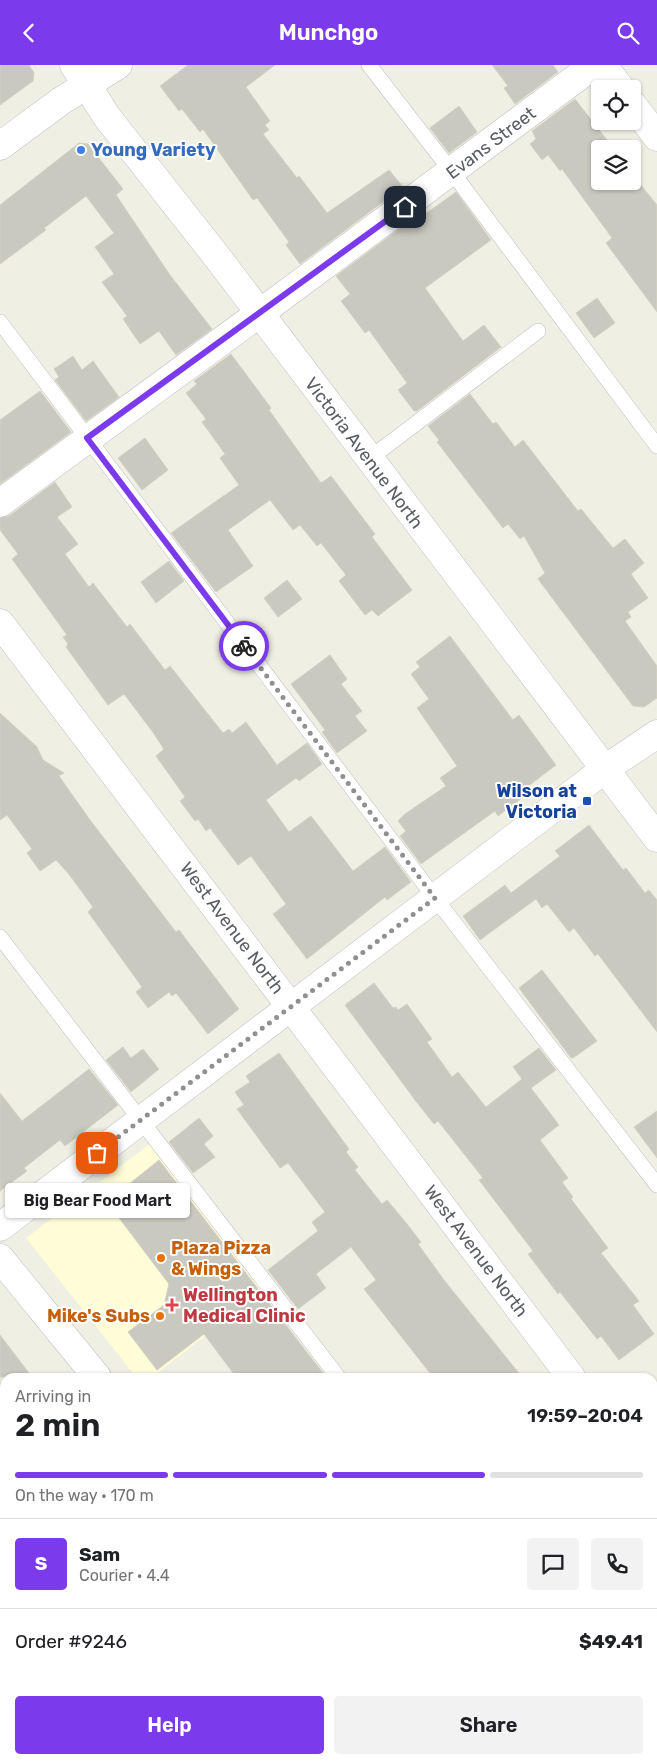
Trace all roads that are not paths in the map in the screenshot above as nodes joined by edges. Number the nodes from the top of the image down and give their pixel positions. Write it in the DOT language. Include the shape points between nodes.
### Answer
graph roads {
  1 [pos="118,65"];
  2 [pos="369,65"];
  3 [pos="594,65"];
  4 [pos="603,65"];
  5 [pos="81,75"];
  6 [pos="614,80"];
  7 [pos="641,116"];
  8 [pos="657,137"];
  9 [pos="0,146"];
  10 [pos="452,172"];
  11 [pos="258,313"];
  12 [pos="0,322"];
  13 [pos="538,331"];
  14 [pos="87,438"];
  15 [pos="657,446"];
  16 [pos="369,459"];
  17 [pos="0,503"];
  18 [pos="0,623"];
  19 [pos="657,734"];
  20 [pos="605,769"];
  21 [pos="657,837"];
  22 [pos="435,898"];
  23 [pos="0,937"];
  24 [pos="292,1007"];
  25 [pos="141,1120"];
  26 [pos="657,1185"];
  27 [pos="0,1227"];
  28 [pos="0,1258"];
  29 [pos="94,1373"];
  30 [pos="335,1373"];
  31 [pos="568,1373"];
  1 -- 5 [label="main road"];
  2 -- 10 [label="lane"];
  3 -- 10 [label="main road, Evans Street"];
  4 -- 6 [label="main road"];
  5 -- 9 [label="main road" via="61,101"];
  5 -- 11 [label="main road, Victoria Avenue North" via="107,117"];
  7 -- 8 [label="main road"];
  10 -- 11 [label="main road, Evans Street"];
  10 -- 15 [label="lane"];
  11 -- 14 [label="main road, Evans Street"];
  11 -- 16 [label="main road, Victoria Avenue North"];
  12 -- 14 [label="lane"];
  13 -- 16 [label="lane"];
  14 -- 17 [label="main road, Evans Street"];
  14 -- 22 [label="lane"];
  16 -- 20 [label="main road, Victoria Avenue North"];
  18 -- 24 [label="main road, West Avenue North"];
  19 -- 20 [label="main road"];
  20 -- 21 [label="main road, Victoria Avenue North"];
  20 -- 22 [label="main road"];
  22 -- 24 [label="main road"];
  22 -- 26 [label="lane"];
  23 -- 25 [label="lane"];
  24 -- 25 [label="main road"];
  24 -- 31 [label="main road, West Avenue North"];
  25 -- 27 [label="main road"];
  25 -- 30 [label="lane"];
  28 -- 29 [label="main road"];
}
